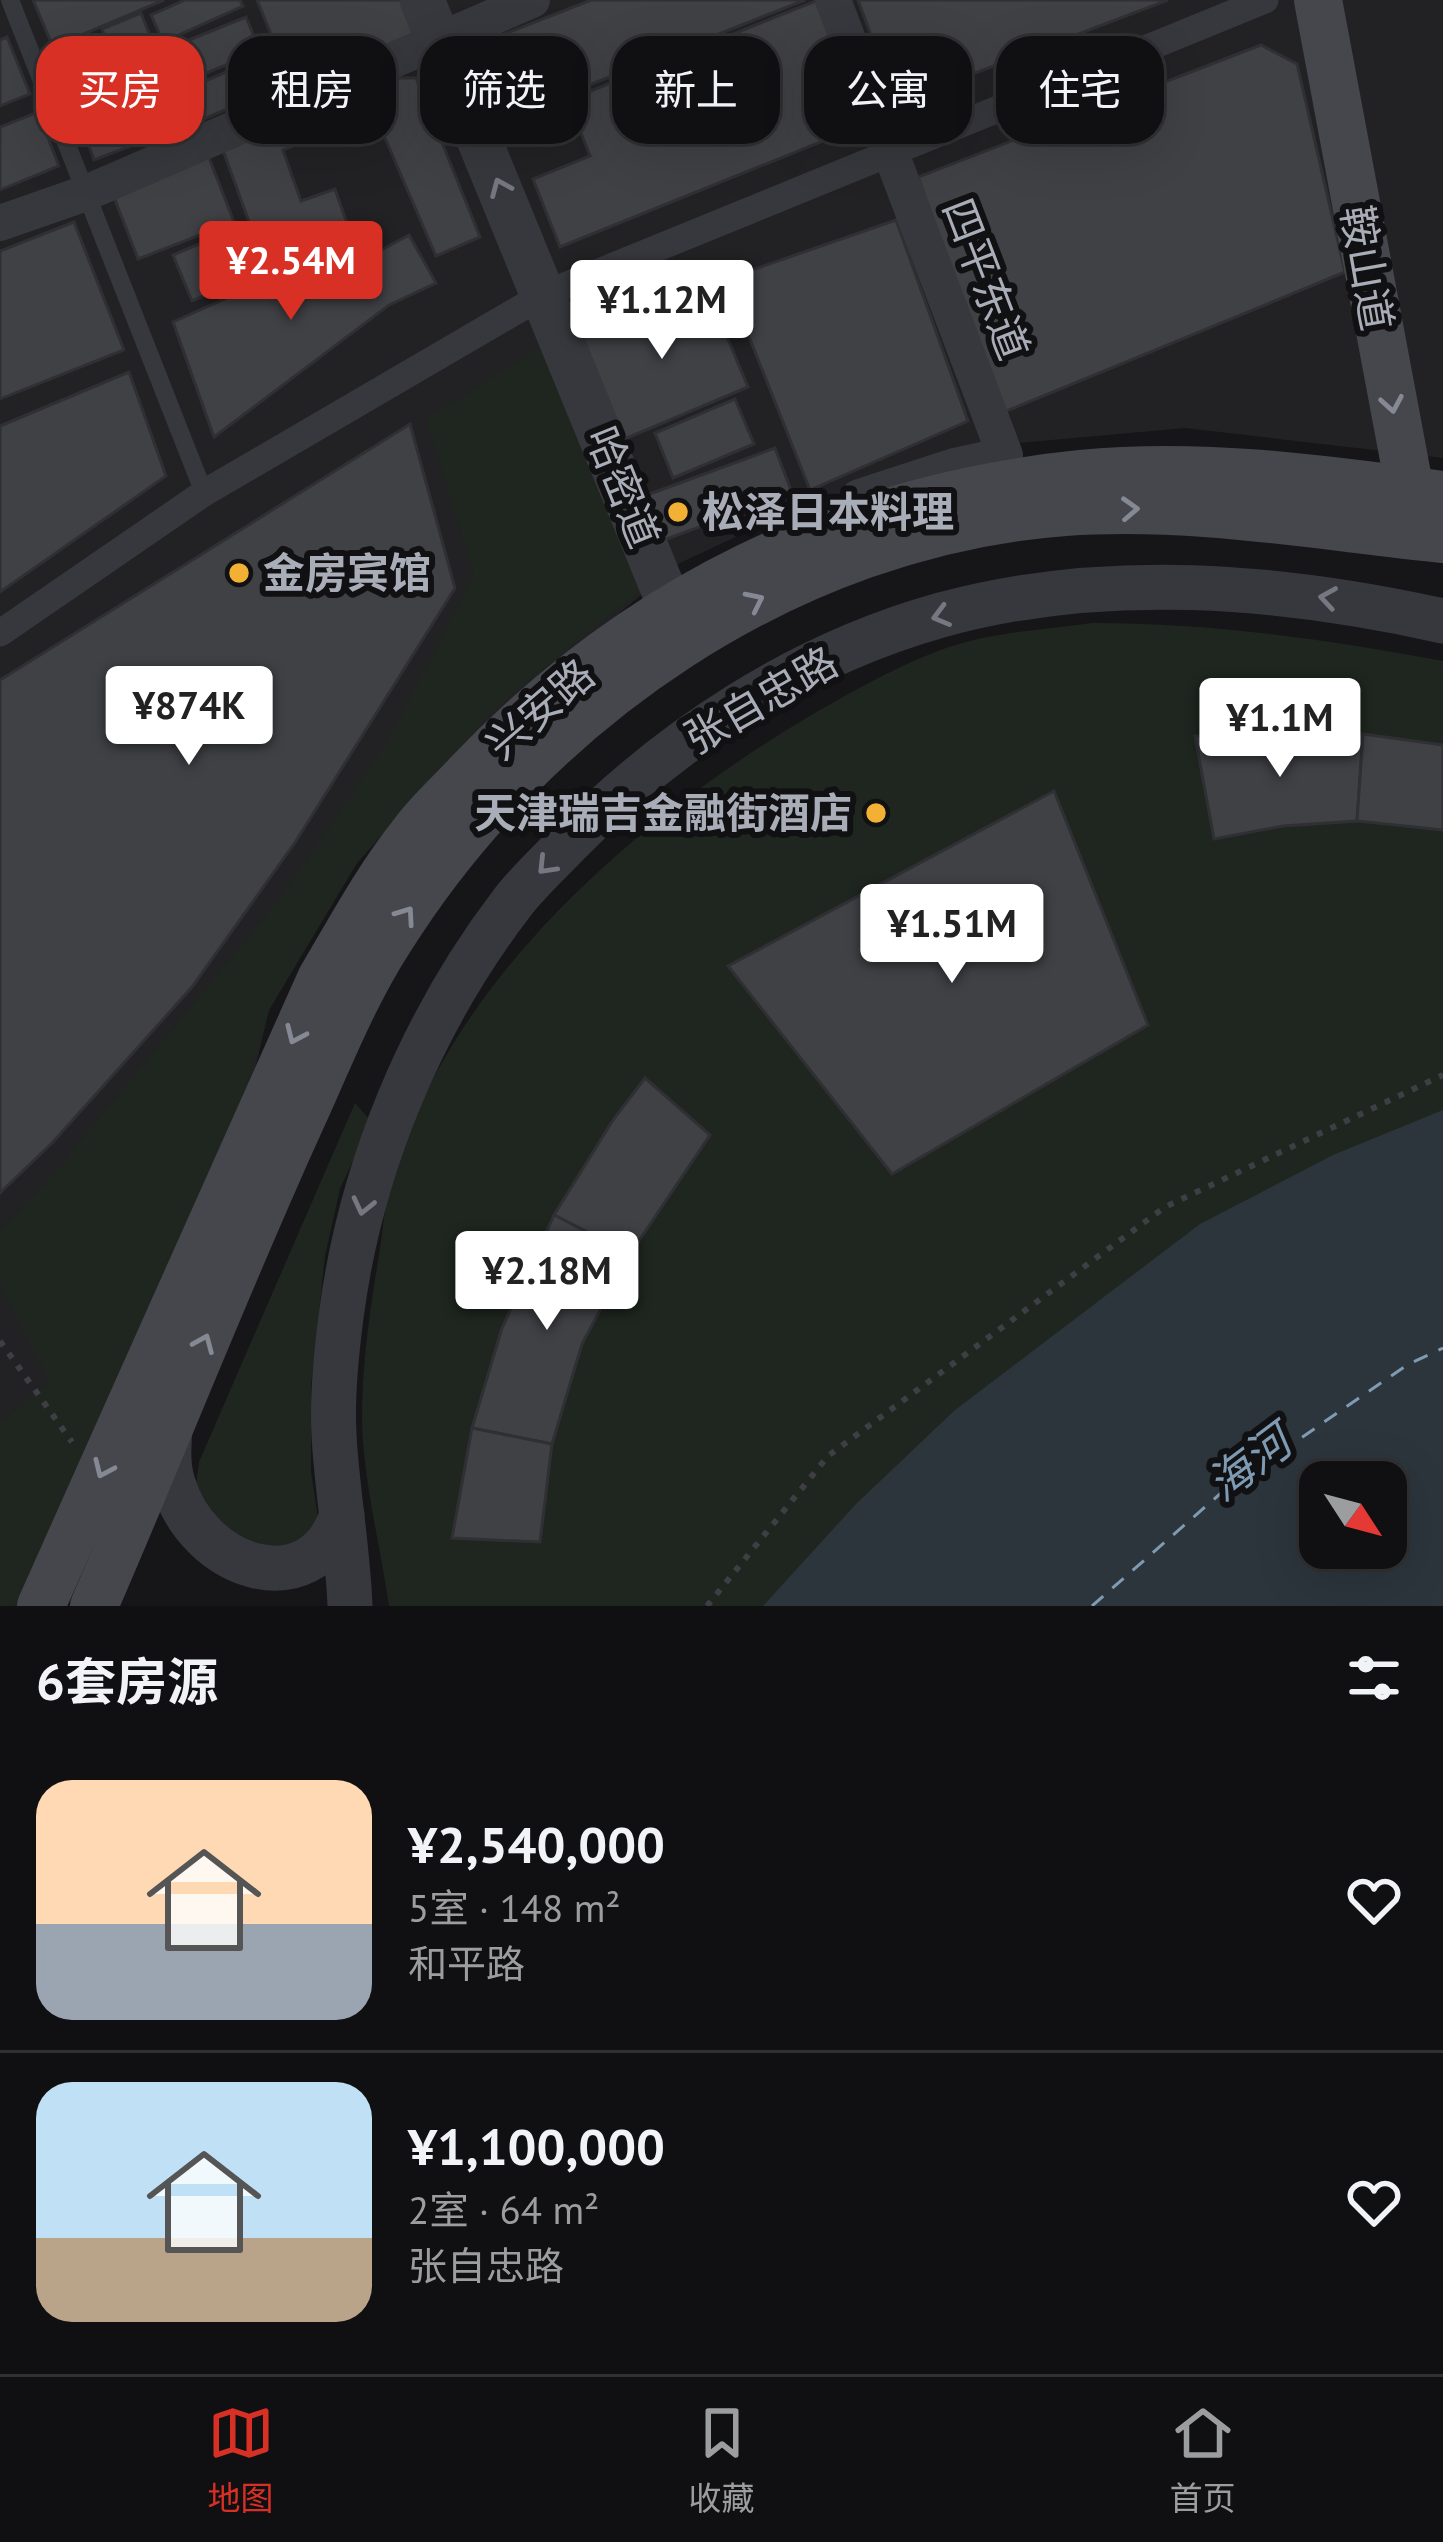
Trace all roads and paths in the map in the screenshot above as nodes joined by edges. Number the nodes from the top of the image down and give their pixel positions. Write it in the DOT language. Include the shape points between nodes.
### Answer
graph roads {
  1 [pos="10,0"];
  2 [pos="422,0"];
  3 [pos="532,0"];
  4 [pos="833,0"];
  5 [pos="1265,0"];
  6 [pos="1318,0"];
  7 [pos="436,36"];
  8 [pos="456,36"];
  9 [pos="420,52"];
  10 [pos="481,144"];
  11 [pos="890,153"];
  12 [pos="86,193"];
  13 [pos="0,223"];
  14 [pos="545,294"];
  15 [pos="204,493"];
  16 [pos="1427,515"];
  17 [pos="1443,621"];
  18 [pos="680,623"];
  19 [pos="0,633"];
  20 [pos="339,988"];
  21 [pos="1443,1075"];
  22 [pos="0,1341"];
  23 [pos="170,1426"];
  24 [pos="99,1479"];
  25 [pos="342,1512"];
  26 [pos="41,1606"];
  27 [pos="94,1606"];
  28 [pos="350,1606"];
  29 [pos="706,1606"];
  1 -- 12 [label="lane"];
  2 -- 7 [label="street, 哈密道"];
  3 -- 8 [label="street"];
  4 -- 11 [label="street, 四平东道"];
  5 -- 11 [label="street"];
  6 -- 16 [label="main road, 鞍山道, one-way"];
  9 -- 12 [label="street"];
  14 -- 10 [label="street, 哈密道, one-way"];
  11 -- 14 [label="street"];
  11 -- 18 [label="street, 四平东道" via="1005,455 755,538 713,566"];
  12 -- 13 [label="street"];
  12 -- 15 [label="lane"];
  14 -- 15 [label="street"];
  14 -- 18 [label="street, 哈密道"];
  15 -- 19 [label="street"];
  16 -- 18 [label="main road, 兴安路" via="1154,508 992,522 913,538 739,609"];
  17 -- 25 [label="street, 张自忠路, one-way" via="1260,589 1103,591 995,604 943,614 806,668 660,759 514,901 461,980 395,1110 368,1186 341,1319 334,1432"];
  18 -- 20 [label="main road, 兴安路" via="512,785 391,937"];
  23 -- 20 [label="main road, 兴安路, one-way" via="261,1208"];
  20 -- 24 [label="main road, 兴安路, one-way"];
  21 -- 29 [label="path" via="1166,1208 828,1456"];
  22 -- 24 [label="path"];
  23 -- 25 [label="street" via="178,1496 217,1556 243,1577 284,1585 311,1573 331,1547"];
  23 -- 27 [label="main road, 兴安路"];
  24 -- 26 [label="main road, 兴安路"];
  25 -- 28 [label="street, 张自忠路"];
}
